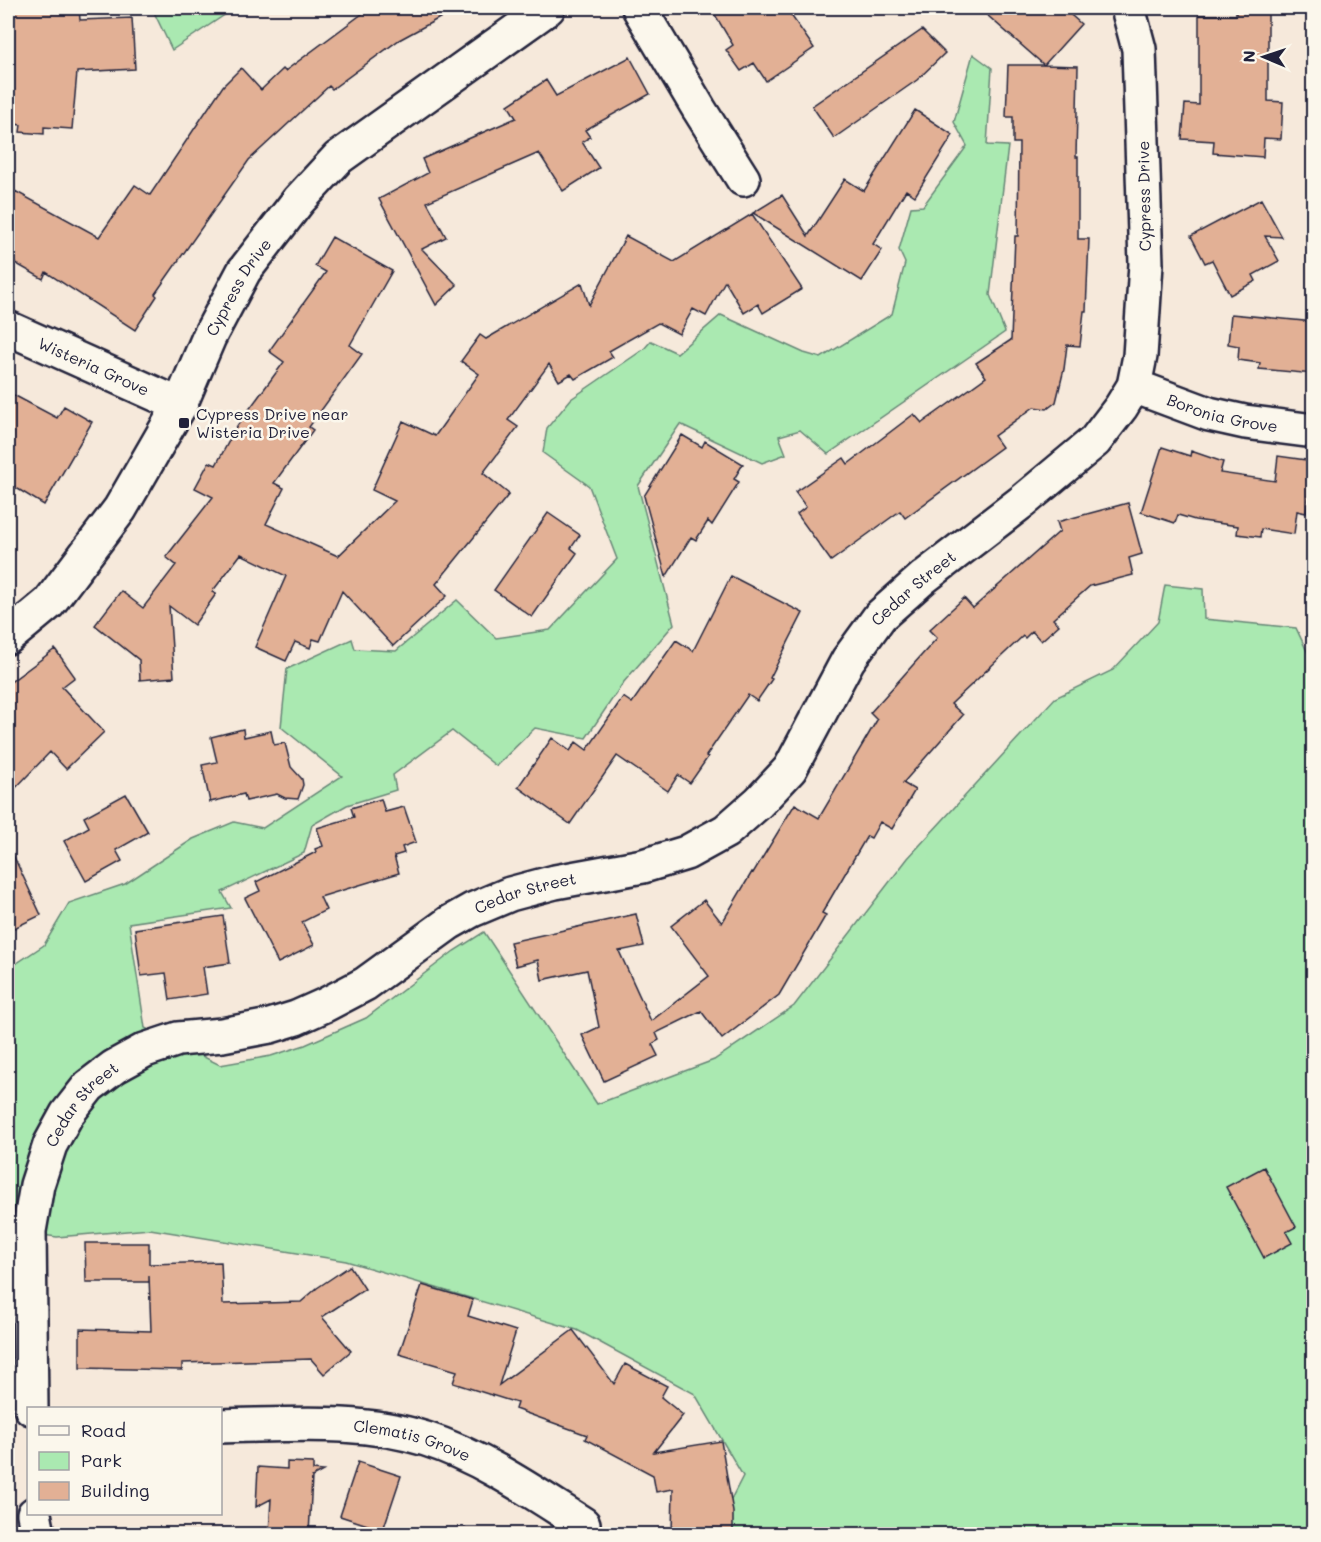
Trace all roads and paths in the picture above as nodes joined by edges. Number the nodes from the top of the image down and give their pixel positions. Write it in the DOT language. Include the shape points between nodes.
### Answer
graph roads {
  1 [pos="548,8"];
  2 [pos="639,8"];
  3 [pos="1128,8"];
  4 [pos="743,178"];
  5 [pos="8,328"];
  6 [pos="1134,386"];
  7 [pos="180,405"];
  8 [pos="1314,431"];
  9 [pos="8,637"];
  10 [pos="23,1400"];
  11 [pos="222,1426"];
  12 [pos="34,1515"];
  13 [pos="584,1524"];
  14 [pos="38,1534"];
  1 -- 7 [label="street, Cypress Drive" via="338,158 244,271"];
  2 -- 4 [label="street"];
  3 -- 6 [label="street, Cypress Drive" via="1139,49 1146,264 1140,356"];
  5 -- 7 [label="street, Wisteria Grove"];
  6 -- 8 [label="street, Boronia Grove" via="1209,414"];
  6 -- 10 [label="street, Cedar Street" via="1095,441 880,616 848,660 790,769 726,831 687,853 643,866 510,894 449,923 364,984 325,1005 270,1026 178,1040 144,1050 89,1086 50,1145 37,1185 29,1231"];
  7 -- 9 [label="street, Cypress Drive" via="120,509 49,603"];
  11 -- 13 [label="street, Clematis Grove" via="346,1425 426,1439 468,1456"];
  12 -- 14 [label="street"];
}
